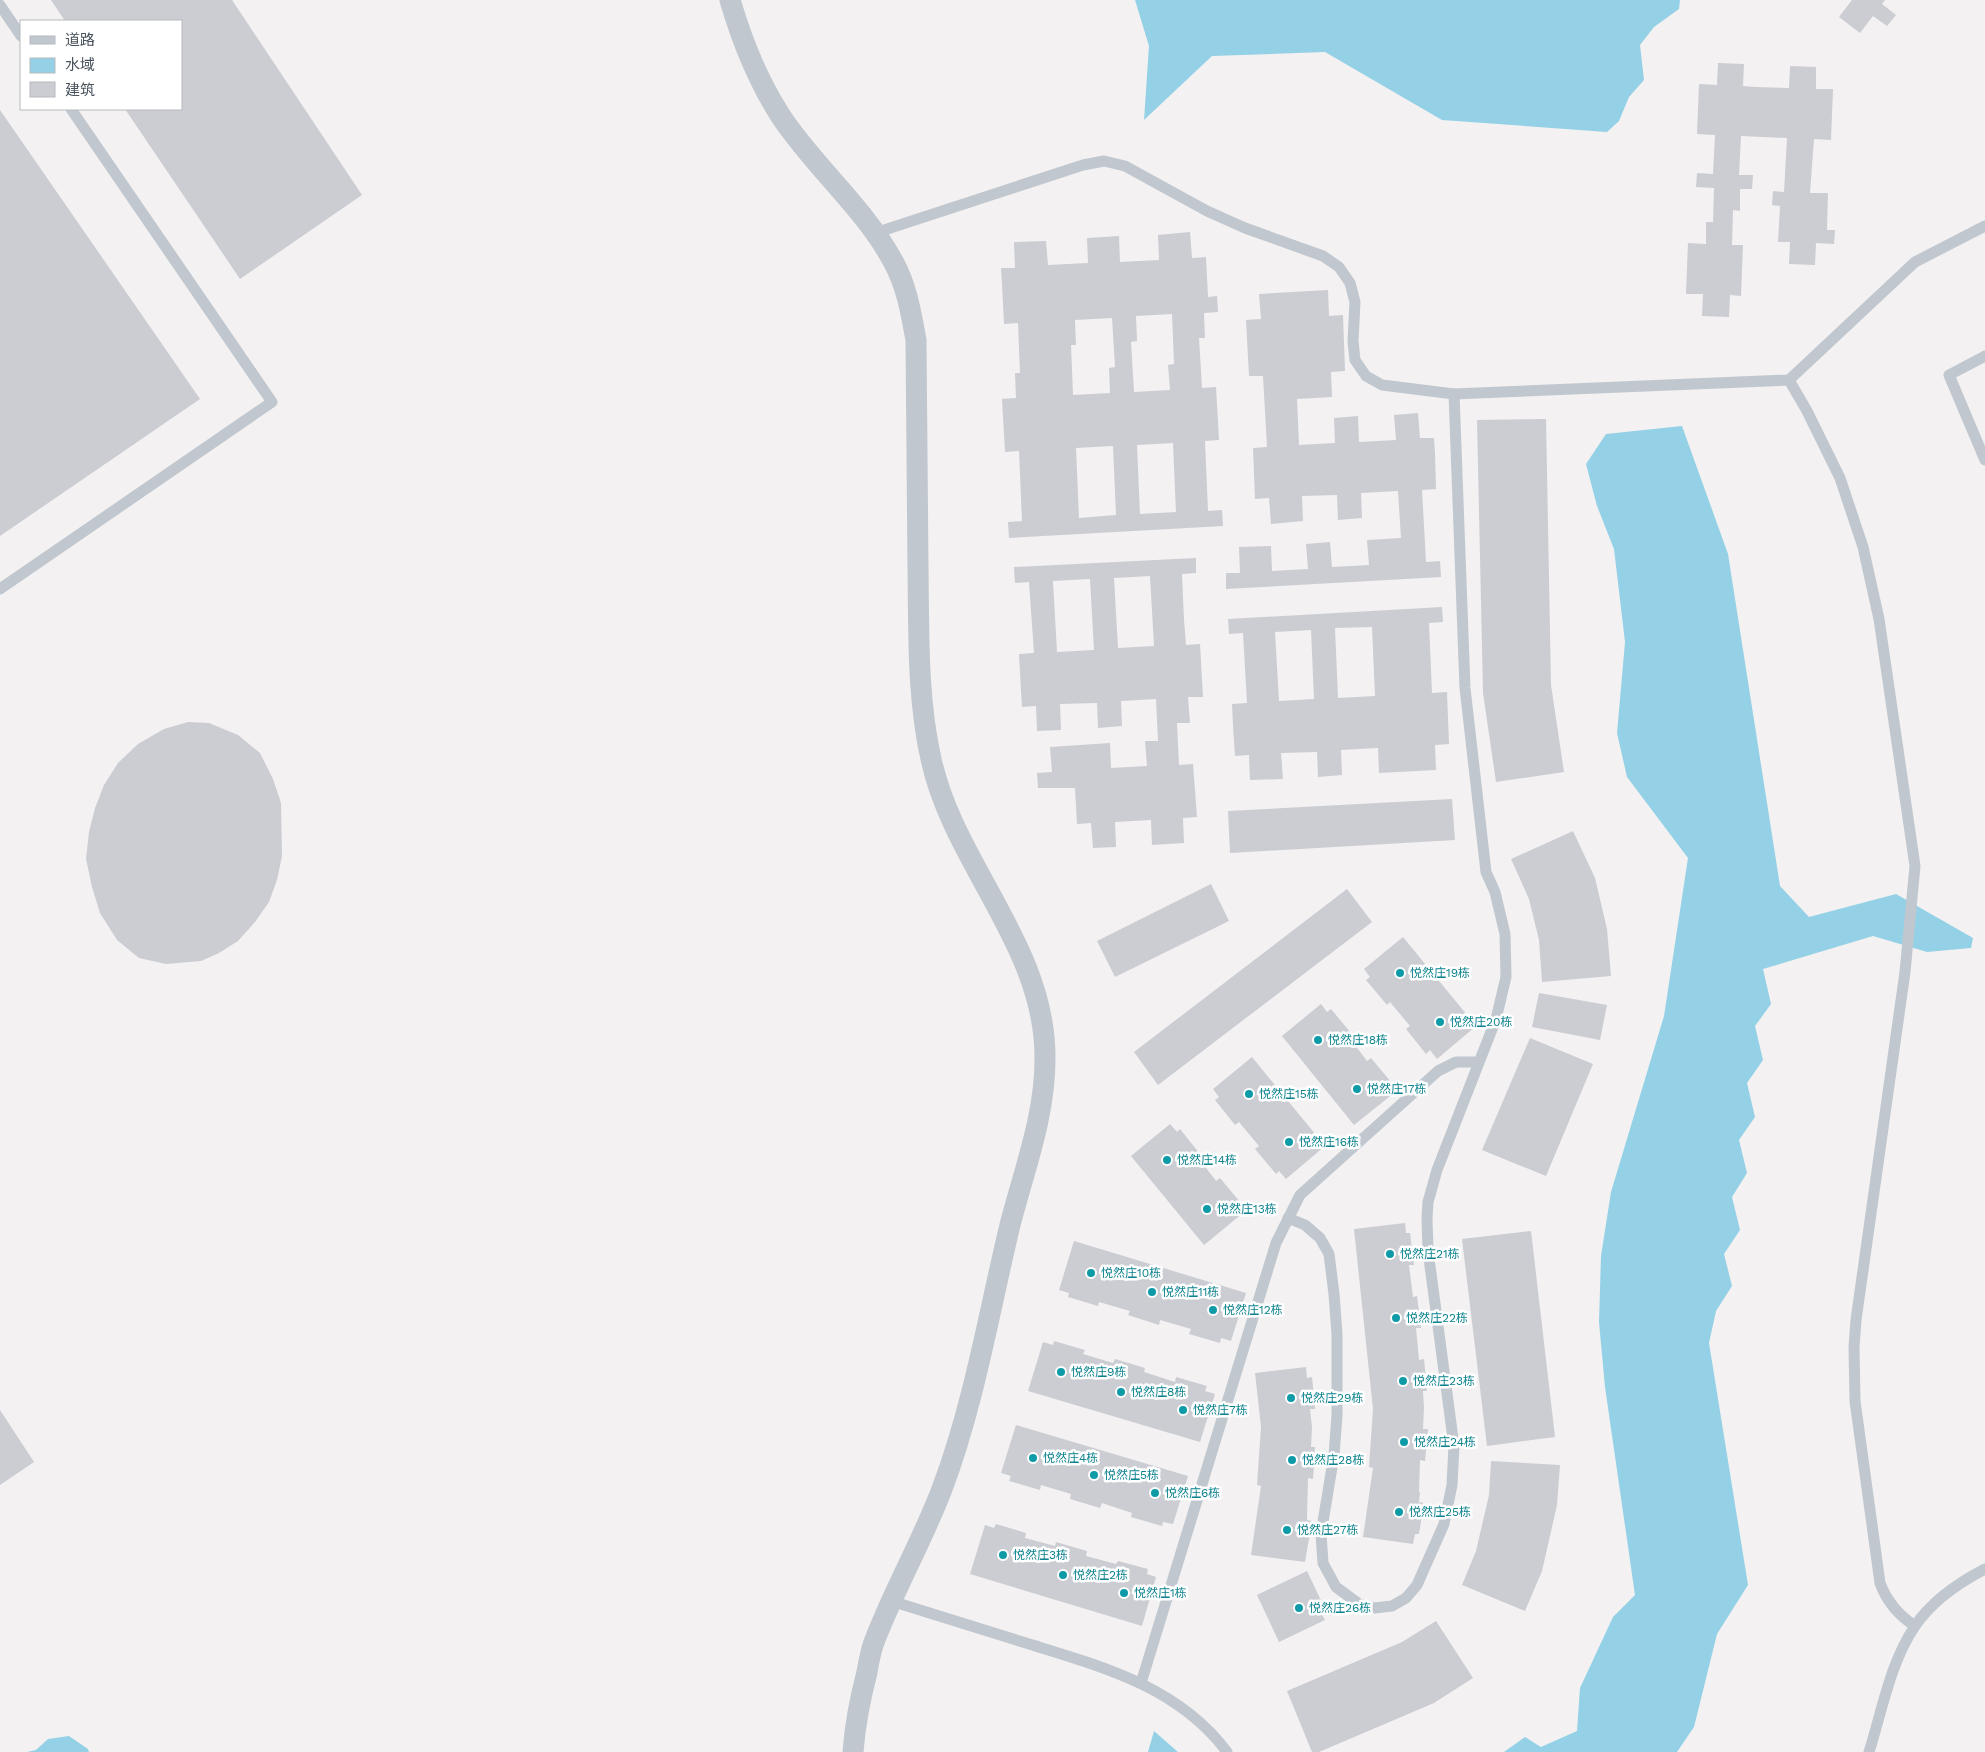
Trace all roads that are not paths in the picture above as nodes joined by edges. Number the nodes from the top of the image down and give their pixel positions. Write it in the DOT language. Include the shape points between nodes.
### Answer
graph roads {
  1 [pos="730,0"];
  2 [pos="0,5"];
  3 [pos="20,35"];
  4 [pos="72,110"];
  5 [pos="1985,226"];
  6 [pos="875,233"];
  7 [pos="1985,356"];
  8 [pos="1789,380"];
  9 [pos="1454,394"];
  10 [pos="1985,460"];
  11 [pos="0,589"];
  12 [pos="1478,1062"];
  13 [pos="1288,1218"];
  14 [pos="1985,1569"];
  15 [pos="891,1601"];
  16 [pos="1915,1626"];
  17 [pos="1141,1684"];
  18 [pos="853,1752"];
  19 [pos="1227,1752"];
  20 [pos="1869,1752"];
  1 -- 6 [label="street" via="754,68 781,116"];
  2 -- 3 [label="lane"];
  4 -- 11 [label="lane" via="272,402"];
  5 -- 8 [label="lane" via="1915,262"];
  6 -- 9 [label="lane" via="1083,165 1115,162 1237,224 1322,256 1338,267 1350,283 1355,302 1352,341 1355,360 1366,376 1382,385"];
  6 -- 15 [label="street" via="894,263 909,299 916,340 919,651 922,706 931,760 946,809 1026,963 1040,1007 1046,1058 1040,1111 1028,1164 959,1435 942,1489"];
  7 -- 10 [label="lane" via="1949,376"];
  8 -- 9 [label="lane"];
  8 -- 16 [label="lane" via="1840,478 1863,547 1879,619 1915,866 1905,972 1856,1320 1854,1374 1880,1583 1897,1612"];
  9 -- 12 [label="lane" via="1465,688 1486,872 1501,912 1507,955 1502,998"];
  12 -- 13 [label="lane" via="1456,1062 1438,1071 1300,1195"];
  12 -- 13 [label="lane" via="1437,1170 1427,1218 1428,1251 1454,1446 1452,1486 1444,1524 1417,1585 1406,1598 1392,1606 1375,1608 1359,1604 1336,1587 1323,1562 1321,1534 1337,1415 1338,1334 1334,1294 1329,1254 1320,1238 1305,1225"];
  13 -- 17 [label="lane" via="1276,1243"];
  14 -- 16 [label="lane" via="1941,1596"];
  15 -- 17 [label="lane" via="1123,1674"];
  15 -- 18 [label="street" via="874,1641 854,1727"];
  16 -- 20 [label="lane" via="1896,1662"];
  17 -- 19 [label="lane" via="1160,1693 1194,1718"];
}
